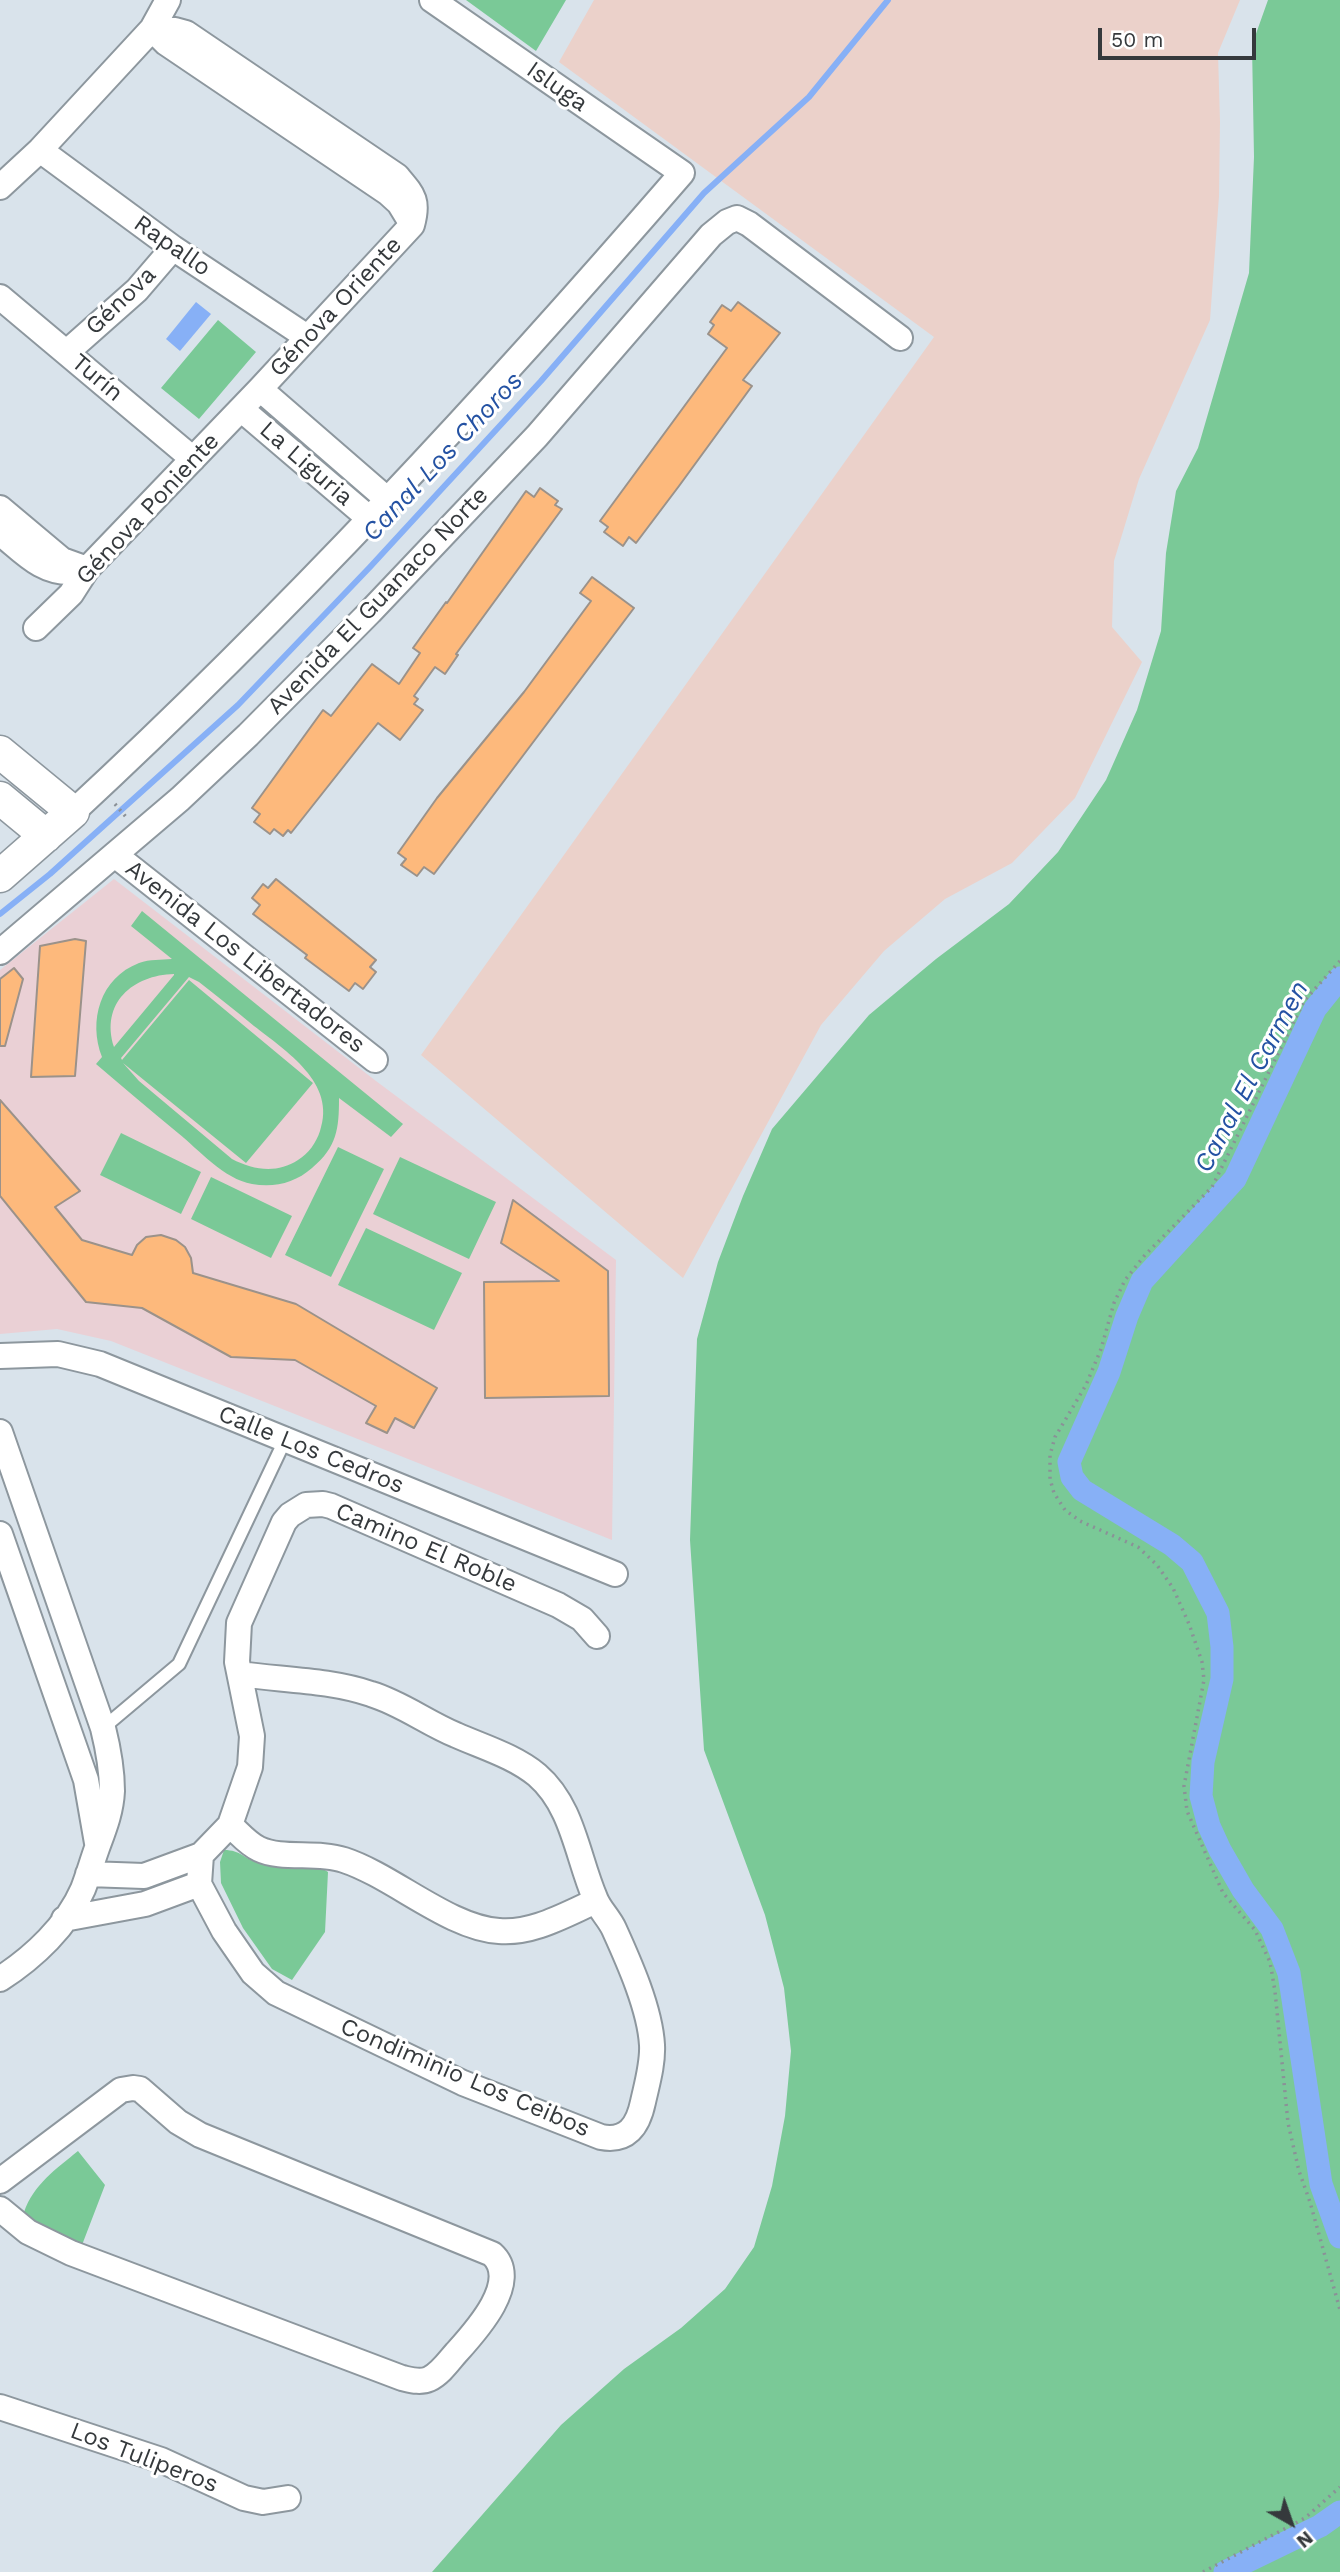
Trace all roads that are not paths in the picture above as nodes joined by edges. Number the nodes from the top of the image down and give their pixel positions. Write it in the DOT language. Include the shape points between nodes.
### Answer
graph roads {
  1 [pos="168,0"];
  2 [pos="432,0"];
  3 [pos="152,29"];
  4 [pos="40,150"];
  5 [pos="0,187"];
  6 [pos="173,248"];
  7 [pos="0,297"];
  8 [pos="307,337"];
  9 [pos="900,338"];
  10 [pos="66,352"];
  11 [pos="260,389"];
  12 [pos="241,408"];
  13 [pos="192,459"];
  14 [pos="388,500"];
  15 [pos="0,508"];
  16 [pos="370,519"];
  17 [pos="0,533"];
  18 [pos="87,569"];
  19 [pos="36,628"];
  20 [pos="0,752"];
  21 [pos="0,799"];
  22 [pos="72,812"];
  23 [pos="46,836"];
  24 [pos="115,855"];
  25 [pos="0,876"];
  26 [pos="0,952"];
  27 [pos="375,1060"];
  28 [pos="0,1356"];
  29 [pos="0,1432"];
  30 [pos="285,1440"];
  31 [pos="0,1534"];
  32 [pos="615,1574"];
  33 [pos="597,1636"];
  34 [pos="240,1674"];
  35 [pos="106,1739"];
  36 [pos="78,1757"];
  37 [pos="230,1825"];
  38 [pos="97,1847"];
  39 [pos="201,1855"];
  40 [pos="88,1874"];
  41 [pos="199,1884"];
  42 [pos="596,1901"];
  43 [pos="64,1919"];
  44 [pos="0,1979"];
  45 [pos="0,2180"];
  46 [pos="0,2209"];
  47 [pos="0,2407"];
  48 [pos="288,2498"];
  1 -- 3 [label="street"];
  2 -- 14 [label="street, Isluga" via="682,173"];
  3 -- 4 [label="street"];
  3 -- 8 [label="street, Génova Oriente" via="166,43 289,115 407,213 412,225"];
  4 -- 5 [label="street"];
  4 -- 6 [label="street, Rapallo"];
  6 -- 8 [label="street, Rapallo"];
  6 -- 10 [label="street, Génova" via="137,290"];
  7 -- 10 [label="street, Turín"];
  8 -- 11 [label="street, Génova Oriente"];
  9 -- 24 [label="street, Avenida El Guanaco Norte" via="749,224 737,218 727,222 380,602 248,735"];
  10 -- 13 [label="street, Turín"];
  11 -- 12 [label="street, Génova Poniente"];
  11 -- 14 [label="street, La Liguria"];
  12 -- 13 [label="street, Génova Poniente"];
  12 -- 16 [label="street, La Liguria"];
  13 -- 18 [label="street, Génova Poniente"];
  14 -- 16 [label="street"];
  15 -- 18 [label="street" via="62,560"];
  16 -- 22 [label="street" via="285,608"];
  17 -- 18 [label="street" via="56,573"];
  18 -- 19 [label="street, Génova Poniente" via="71,594"];
  20 -- 22 [label="street"];
  21 -- 23 [label="street"];
  22 -- 23 [label="street"];
  23 -- 25 [label="street"];
  24 -- 26 [label="street, Avenida El Guanaco Norte"];
  24 -- 27 [label="street, Avenida Los Libertadores"];
  28 -- 30 [label="street, Calle Los Cedros" via="58,1354 100,1364"];
  29 -- 35 [label="street"];
  30 -- 32 [label="street, Calle Los Cedros"];
  30 -- 35 [label="lane" via="179,1664"];
  31 -- 36 [label="street"];
  33 -- 34 [label="street, Camino El Roble" via="582,1619 558,1605 331,1506 315,1504 298,1509 284,1522 245,1605 237,1637"];
  34 -- 37 [label="street" via="252,1736 250,1767"];
  34 -- 42 [label="street, Condiminio Los Ceibos" via="373,1694 524,1765 547,1785 563,1808"];
  35 -- 36 [label="street"];
  35 -- 38 [label="street" via="112,1778 110,1810"];
  36 -- 38 [label="street"];
  37 -- 39 [label="street"];
  37 -- 42 [label="street" via="261,1850 344,1860 467,1924 490,1930 526,1929"];
  38 -- 40 [label="street"];
  39 -- 40 [label="street" via="144,1876"];
  39 -- 41 [label="street"];
  40 -- 43 [label="street"];
  41 -- 42 [label="street, Condiminio Los Ceibos" via="237,1952 276,1993 463,2083 601,2137 617,2138 631,2131 639,2119 652,2059 651,2031 614,1929"];
  41 -- 43 [label="street" via="145,1904"];
  43 -- 44 [label="street" via="30,1957"];
  45 -- 46 [label="street" via="121,2090 133,2088 200,2135 487,2252 500,2263 503,2275 479,2327 436,2375 418,2381 71,2253 28,2232"];
  47 -- 48 [label="street, Los Tuliperos" via="162,2460 244,2498 263,2502"];
}
